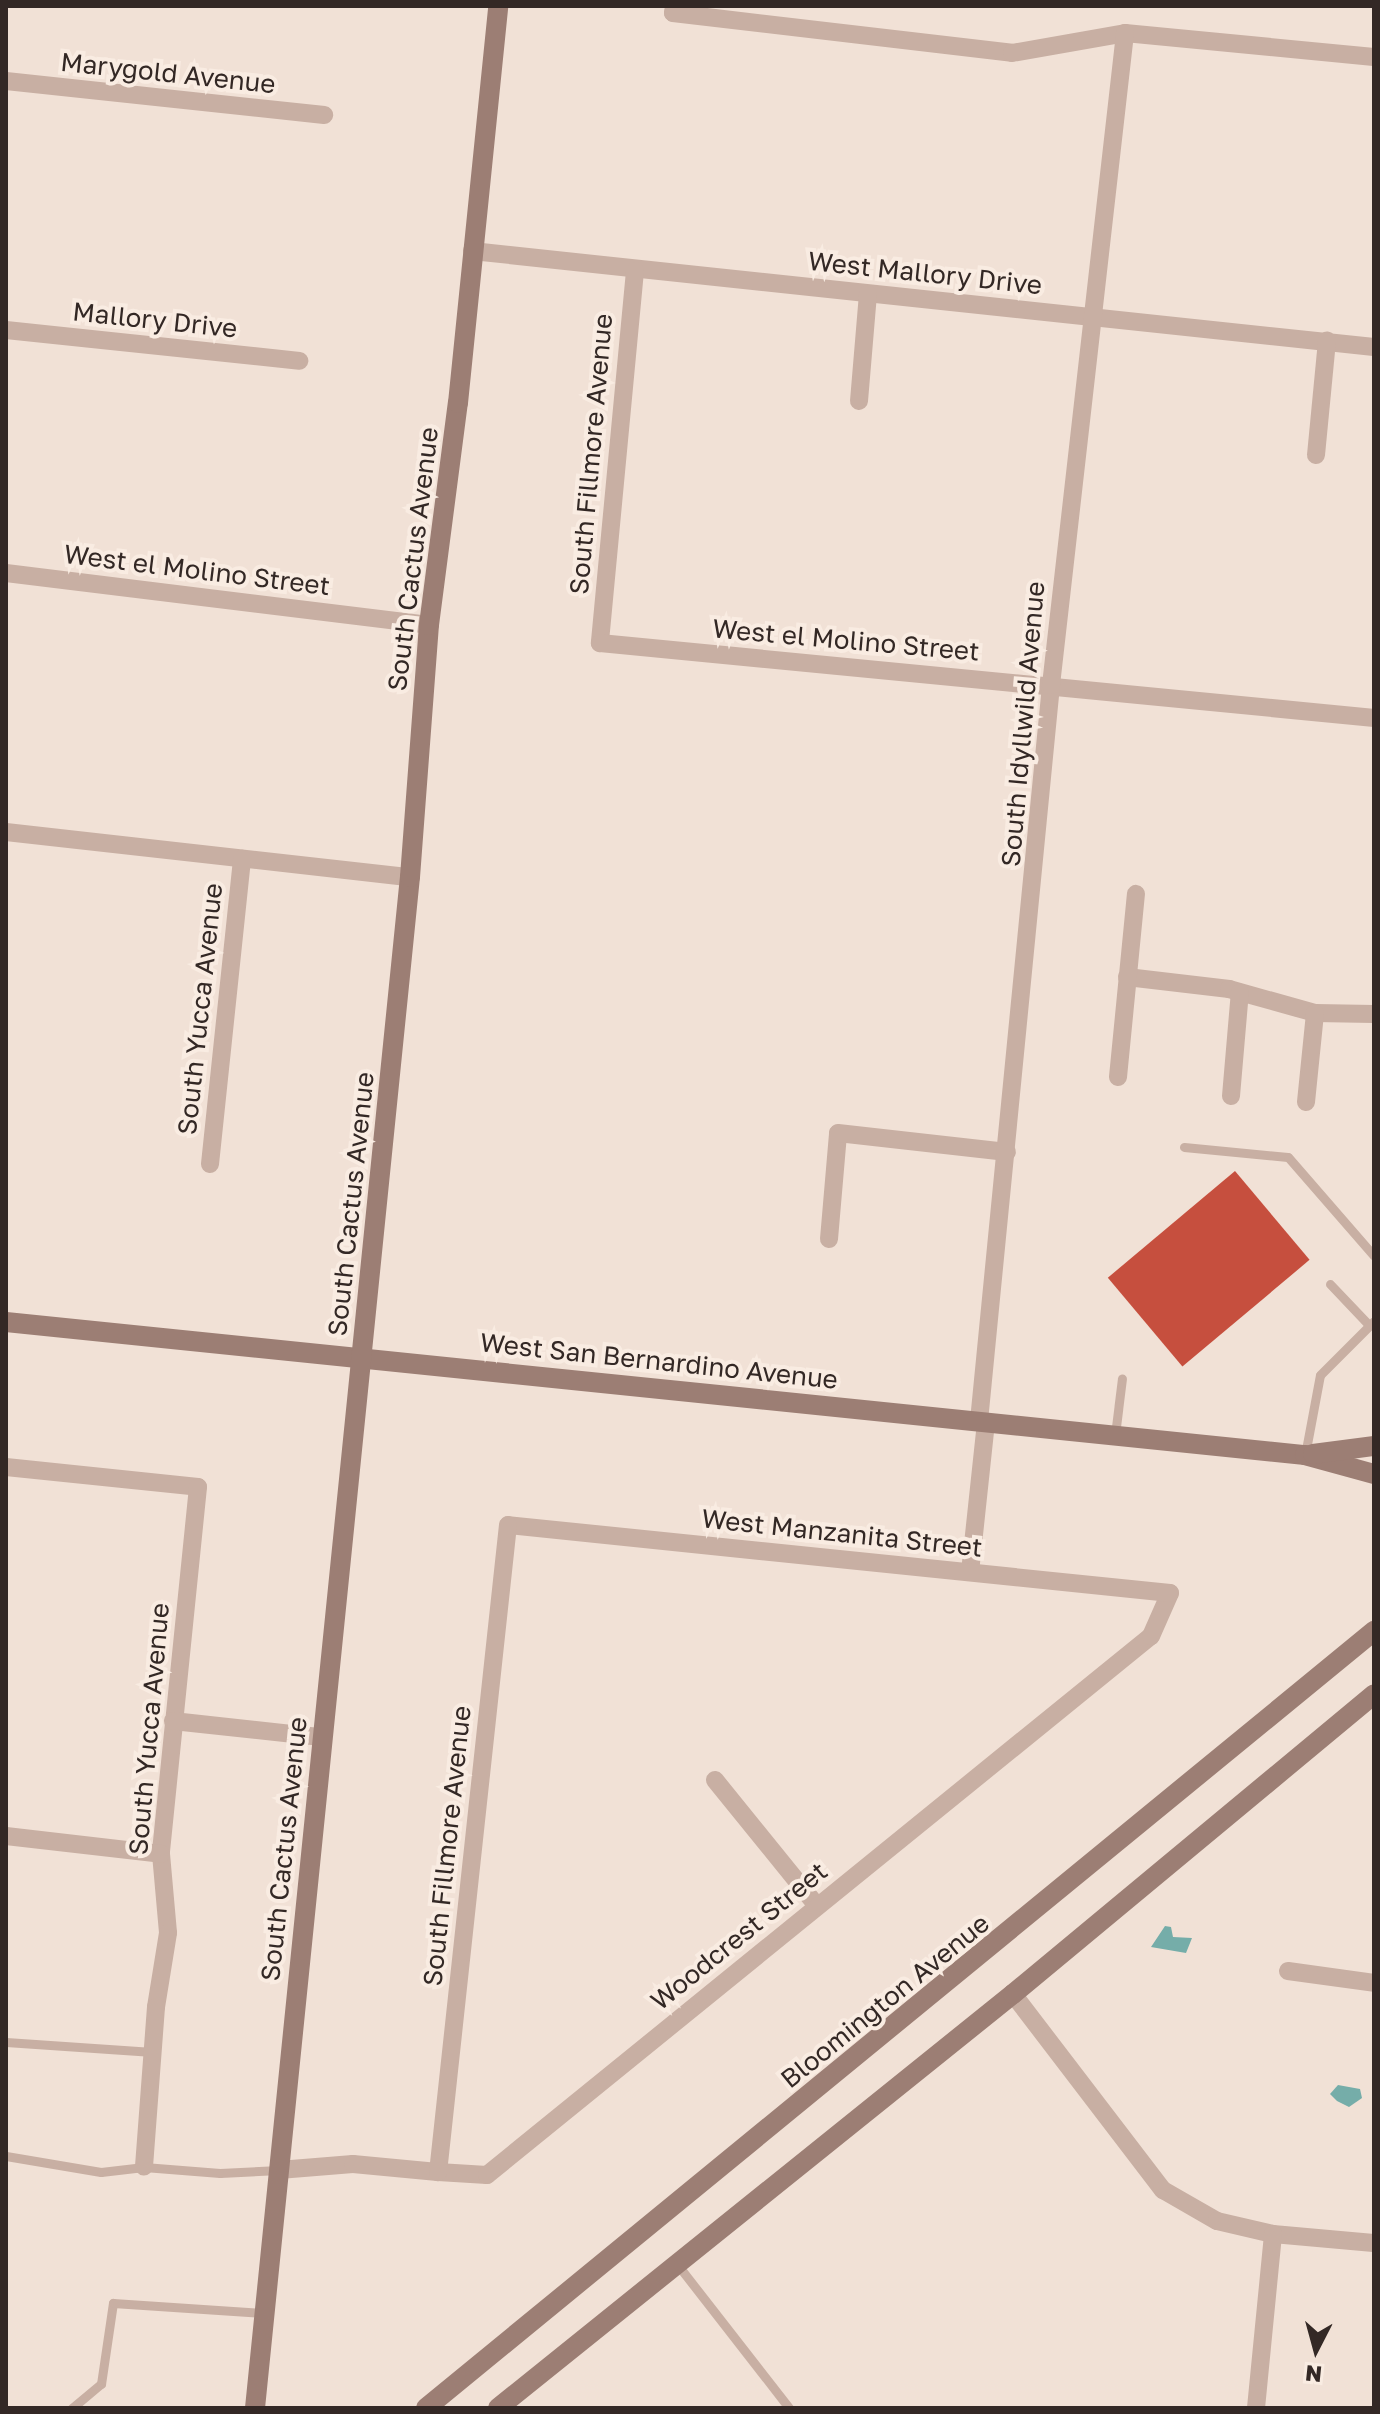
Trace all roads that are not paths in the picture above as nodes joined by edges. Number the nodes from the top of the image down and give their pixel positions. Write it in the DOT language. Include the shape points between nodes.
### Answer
graph roads {
  1 [pos="498,6"];
  2 [pos="673,10"];
  3 [pos="1125,33"];
  4 [pos="1374,57"];
  5 [pos="6,81"];
  6 [pos="324,115"];
  7 [pos="472,251"];
  8 [pos="635,271"];
  9 [pos="868,294"];
  10 [pos="1091,316"];
  11 [pos="6,330"];
  12 [pos="1327,341"];
  13 [pos="1374,347"];
  14 [pos="299,361"];
  15 [pos="859,401"];
  16 [pos="1316,455"];
  17 [pos="6,573"];
  18 [pos="429,625"];
  19 [pos="600,643"];
  20 [pos="1051,685"];
  21 [pos="1374,718"];
  22 [pos="6,832"];
  23 [pos="242,859"];
  24 [pos="410,877"];
  25 [pos="1136,894"];
  26 [pos="1127,977"];
  27 [pos="1240,992"];
  28 [pos="1315,1013"];
  29 [pos="1374,1014"];
  30 [pos="1118,1077"];
  31 [pos="1231,1096"];
  32 [pos="1306,1102"];
  33 [pos="1184,1147"];
  34 [pos="1007,1152"];
  35 [pos="210,1164"];
  36 [pos="829,1239"];
  37 [pos="1374,1256"];
  38 [pos="1330,1284"];
  39 [pos="6,1322"];
  40 [pos="1371,1323"];
  41 [pos="362,1355"];
  42 [pos="1122,1378"];
  43 [pos="983,1421"];
  44 [pos="1115,1435"];
  45 [pos="1374,1446"];
  46 [pos="1305,1455"];
  47 [pos="6,1467"];
  48 [pos="1374,1474"];
  49 [pos="508,1525"];
  50 [pos="970,1572"];
  51 [pos="1170,1593"];
  52 [pos="1374,1631"];
  53 [pos="1374,1694"];
  54 [pos="173,1721"];
  55 [pos="321,1737"];
  56 [pos="715,1780"];
  57 [pos="6,1836"];
  58 [pos="161,1854"];
  59 [pos="817,1906"];
  60 [pos="1288,1971"];
  61 [pos="1374,1983"];
  62 [pos="1013,1994"];
  63 [pos="6,2042"];
  64 [pos="153,2052"];
  65 [pos="6,2156"];
  66 [pos="144,2167"];
  67 [pos="279,2170"];
  68 [pos="438,2172"];
  69 [pos="1273,2234"];
  70 [pos="1374,2243"];
  71 [pos="677,2264"];
  72 [pos="264,2313"];
  73 [pos="72,2408"];
  74 [pos="255,2408"];
  75 [pos="426,2408"];
  76 [pos="498,2408"];
  77 [pos="789,2408"];
  78 [pos="1256,2408"];
  1 -- 7 [label="main road, South Cactus Avenue"];
  2 -- 3 [label="street" via="1012,53"];
  3 -- 4 [label="street"];
  3 -- 10 [label="street, South Idyllwild Avenue"];
  5 -- 6 [label="street, Marygold Avenue"];
  7 -- 8 [label="street, West Mallory Drive"];
  7 -- 18 [label="main road, South Cactus Avenue"];
  8 -- 9 [label="street, West Mallory Drive"];
  8 -- 19 [label="street, South Fillmore Avenue"];
  9 -- 10 [label="street, West Mallory Drive"];
  9 -- 15 [label="street"];
  10 -- 12 [label="street, West Mallory Drive"];
  10 -- 20 [label="street, South Idyllwild Avenue"];
  11 -- 14 [label="street, Mallory Drive"];
  12 -- 13 [label="street, West Mallory Drive"];
  12 -- 16 [label="street"];
  17 -- 18 [label="street, West el Molino Street"];
  18 -- 24 [label="main road, South Cactus Avenue"];
  19 -- 20 [label="street, West el Molino Street"];
  20 -- 21 [label="street, West el Molino Street"];
  20 -- 34 [label="street, South Idyllwild Avenue"];
  22 -- 23 [label="street"];
  23 -- 24 [label="street"];
  23 -- 35 [label="street, South Yucca Avenue"];
  24 -- 41 [label="main road, South Cactus Avenue"];
  25 -- 26 [label="street"];
  26 -- 27 [label="street"];
  26 -- 30 [label="street"];
  27 -- 28 [label="street"];
  27 -- 31 [label="street"];
  28 -- 29 [label="street"];
  28 -- 32 [label="street"];
  33 -- 37 [label="lane" via="1288,1157"];
  34 -- 36 [label="street" via="838,1133"];
  34 -- 43 [label="street, South Idyllwild Avenue"];
  38 -- 40 [label="lane"];
  39 -- 41 [label="main road, West San Bernardino Avenue"];
  40 -- 46 [label="lane" via="1320,1375"];
  41 -- 43 [label="main road, West San Bernardino Avenue"];
  41 -- 55 [label="main road, South Cactus Avenue"];
  42 -- 44 [label="lane"];
  43 -- 44 [label="main road, West San Bernardino Avenue"];
  43 -- 50 [label="street, South Idyllwild Avenue"];
  44 -- 46 [label="main road, West San Bernardino Avenue"];
  45 -- 46 [label="main road, West San Bernardino Avenue"];
  46 -- 48 [label="main road, West San Bernardino Avenue"];
  47 -- 54 [label="street, South Yucca Avenue" via="198,1487"];
  49 -- 50 [label="street, West Manzanita Street"];
  49 -- 68 [label="street, South Fillmore Avenue"];
  50 -- 51 [label="street, West Manzanita Street"];
  51 -- 59 [label="street, Woodcrest Street" via="1151,1636"];
  52 -- 75 [label="main road, Bloomington Avenue"];
  53 -- 62 [label="main road"];
  54 -- 55 [label="street"];
  54 -- 58 [label="street, South Yucca Avenue"];
  55 -- 67 [label="main road, South Cactus Avenue"];
  56 -- 59 [label="street"];
  57 -- 58 [label="street"];
  58 -- 64 [label="street, South Yucca Avenue" via="168,1933"];
  59 -- 68 [label="street, Woodcrest Street" via="487,2175"];
  60 -- 61 [label="street"];
  62 -- 69 [label="street" via="1163,2190 1217,2221"];
  62 -- 71 [label="main road"];
  63 -- 64 [label="lane"];
  64 -- 66 [label="street, South Yucca Avenue"];
  65 -- 66 [label="lane" via="101,2172"];
  66 -- 67 [label="lane" via="220,2173"];
  67 -- 68 [label="street, Woodcrest Street" via="353,2164"];
  67 -- 72 [label="main road, South Cactus Avenue"];
  69 -- 70 [label="street"];
  69 -- 78 [label="street"];
  71 -- 76 [label="main road"];
  71 -- 77 [label="lane"];
  72 -- 73 [label="lane" via="113,2303 101,2384"];
  72 -- 74 [label="main road, South Cactus Avenue"];
}
